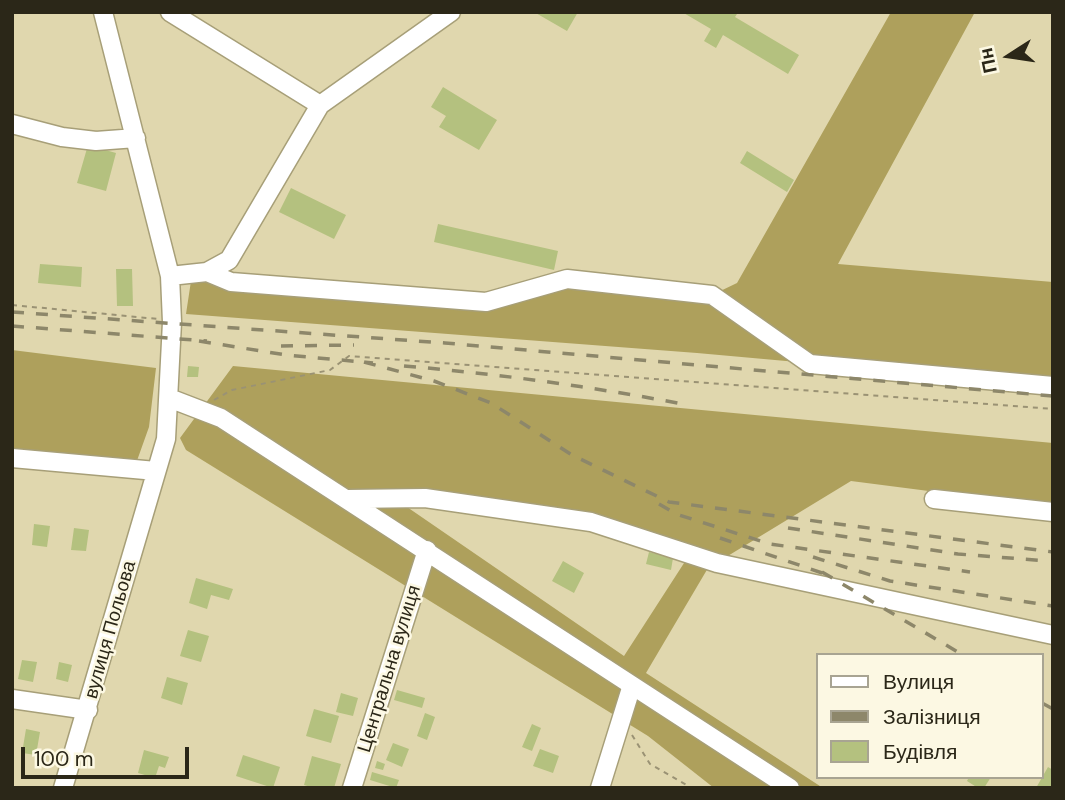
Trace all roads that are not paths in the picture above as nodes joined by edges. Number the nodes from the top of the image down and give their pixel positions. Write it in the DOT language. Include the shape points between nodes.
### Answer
graph roads {
  1 [pos="103,12"];
  2 [pos="170,12"];
  3 [pos="451,12"];
  4 [pos="320,105"];
  5 [pos="12,124"];
  6 [pos="136,138"];
  7 [pos="207,272"];
  8 [pos="170,276"];
  9 [pos="1053,386"];
  10 [pos="169,398"];
  11 [pos="12,458"];
  12 [pos="156,471"];
  13 [pos="348,499"];
  14 [pos="934,499"];
  15 [pos="1053,512"];
  16 [pos="427,550"];
  17 [pos="1053,635"];
  18 [pos="632,685"];
  19 [pos="12,699"];
  20 [pos="88,710"];
  21 [pos="63,788"];
  22 [pos="352,788"];
  23 [pos="600,788"];
  24 [pos="790,788"];
  1 -- 6 [label="street, вулиця Польова"];
  2 -- 4 [label="street"];
  3 -- 4 [label="street"];
  4 -- 7 [label="street" via="229,260"];
  5 -- 6 [label="street" via="96,141"];
  6 -- 8 [label="street, вулиця Польова"];
  7 -- 8 [label="street"];
  7 -- 9 [label="street" via="231,282 486,302 566,279 712,295 810,365"];
  8 -- 10 [label="street, вулиця Польова"];
  10 -- 12 [label="street, вулиця Польова" via="166,439"];
  10 -- 13 [label="street" via="221,418"];
  11 -- 12 [label="street"];
  12 -- 20 [label="street, вулиця Польова"];
  13 -- 16 [label="street"];
  13 -- 17 [label="street" via="425,498 591,522 717,563"];
  14 -- 15 [label="street"];
  16 -- 18 [label="street"];
  16 -- 22 [label="street, Центральна вулиця"];
  18 -- 23 [label="street"];
  18 -- 24 [label="street"];
  19 -- 20 [label="street"];
  20 -- 21 [label="street, вулиця Польова"];
}
